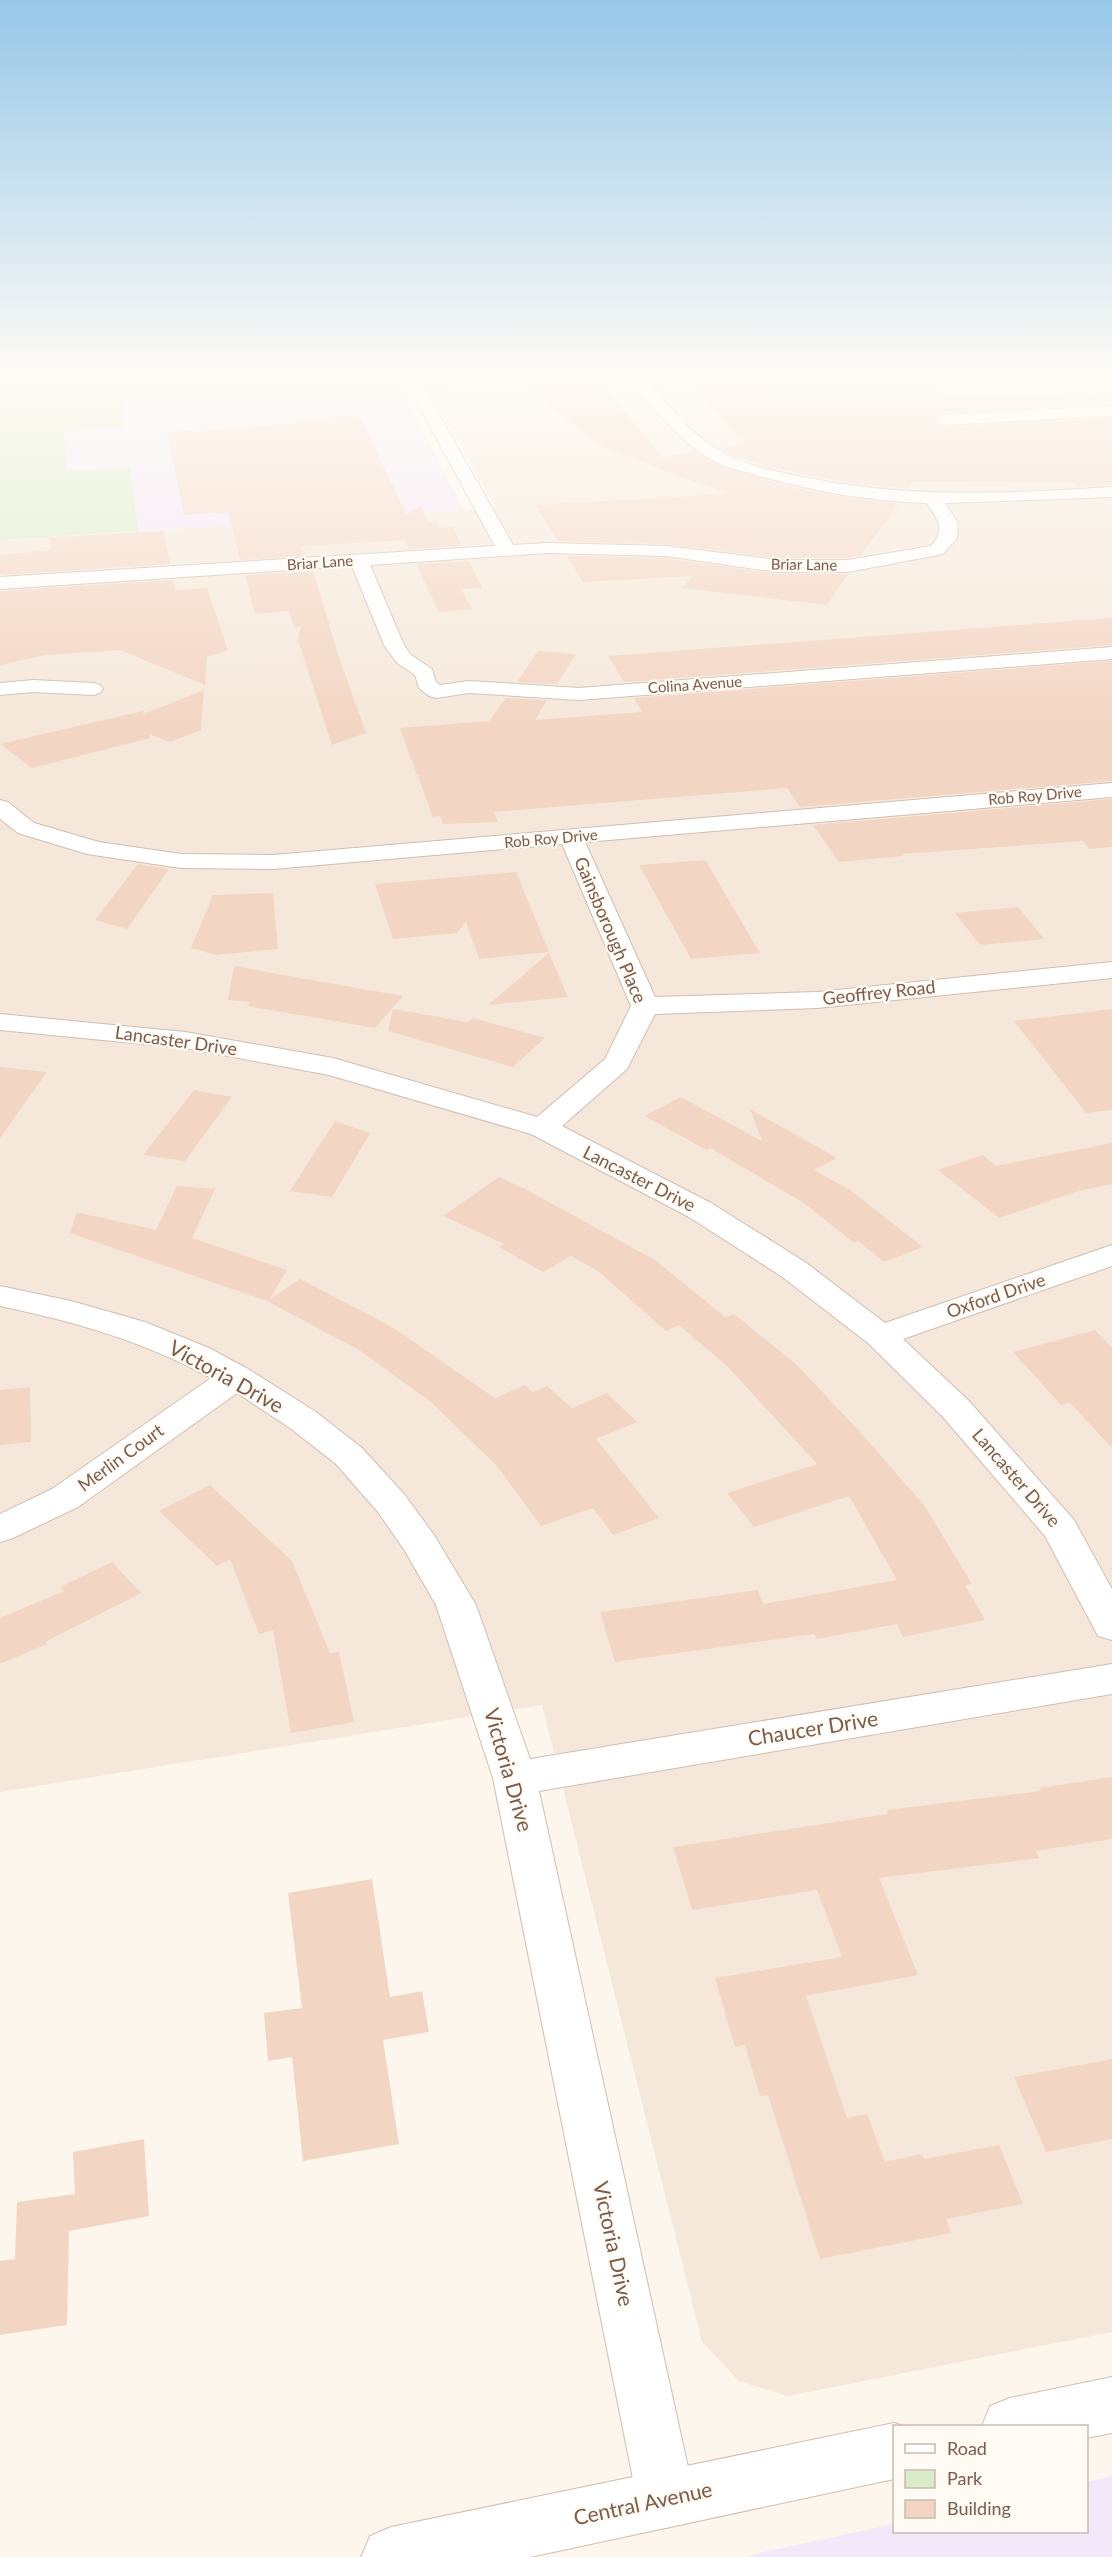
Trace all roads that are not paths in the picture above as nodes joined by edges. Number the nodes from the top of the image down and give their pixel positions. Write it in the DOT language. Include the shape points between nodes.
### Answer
graph roads {
  1 [pos="473,490"];
  2 [pos="840,490"];
  3 [pos="1112,492"];
  4 [pos="932,499"];
  5 [pos="507,551"];
  6 [pos="359,560"];
  7 [pos="0,583"];
  8 [pos="1112,653"];
  9 [pos="0,689"];
  10 [pos="93,689"];
  11 [pos="1112,790"];
  12 [pos="0,807"];
  13 [pos="26,828"];
  14 [pos="0,835"];
  15 [pos="571,837"];
  16 [pos="1112,970"];
  17 [pos="645,1006"];
  18 [pos="0,1022"];
  19 [pos="542,1128"];
  20 [pos="1112,1255"];
  21 [pos="0,1296"];
  22 [pos="880,1336"];
  23 [pos="236,1377"];
  24 [pos="0,1529"];
  25 [pos="1112,1626"];
  26 [pos="1112,1679"];
  27 [pos="515,1778"];
  28 [pos="1112,2405"];
  29 [pos="1019,2425"];
  30 [pos="893,2451"];
  31 [pos="666,2499"];
  32 [pos="391,2557"];
  1 -- 5 [label="street"];
  2 -- 4 [label="street"];
  3 -- 4 [label="street"];
  4 -- 5 [label="street, Briar Lane" via="949,523 948,538 937,550 848,566 777,566 627,548"];
  5 -- 6 [label="street, Briar Lane"];
  6 -- 7 [label="street, Briar Lane"];
  6 -- 8 [label="street, Colina Avenue" via="394,645 404,659 425,673 426,684 436,692 469,687 579,694"];
  9 -- 10 [label="street"];
  11 -- 15 [label="street, Rob Roy Drive"];
  12 -- 13 [label="street, Rob Roy Drive"];
  13 -- 14 [label="street"];
  13 -- 15 [label="street, Rob Roy Drive" via="96,849 140,857 227,863"];
  15 -- 17 [label="street, Gainsborough Place"];
  16 -- 17 [label="street, Geoffrey Road" via="817,1000"];
  17 -- 19 [label="street, Gainsborough Place" via="617,1063"];
  18 -- 19 [label="street, Lancaster Drive" via="185,1041 333,1066"];
  19 -- 22 [label="street, Lancaster Drive" via="745,1237"];
  20 -- 22 [label="street, Oxford Drive"];
  21 -- 23 [label="street, Victoria Drive" via="132,1329"];
  22 -- 25 [label="street, Lancaster Drive" via="956,1409 1061,1529"];
  23 -- 24 [label="street, Merlin Court" via="65,1498"];
  23 -- 27 [label="street, Victoria Drive" via="350,1456 420,1544 456,1605"];
  26 -- 27 [label="street, Chaucer Drive"];
  27 -- 31 [label="street, Victoria Drive"];
  28 -- 29 [label="street"];
  30 -- 31 [label="street, Central Avenue"];
  31 -- 32 [label="street, Central Avenue"];
}
